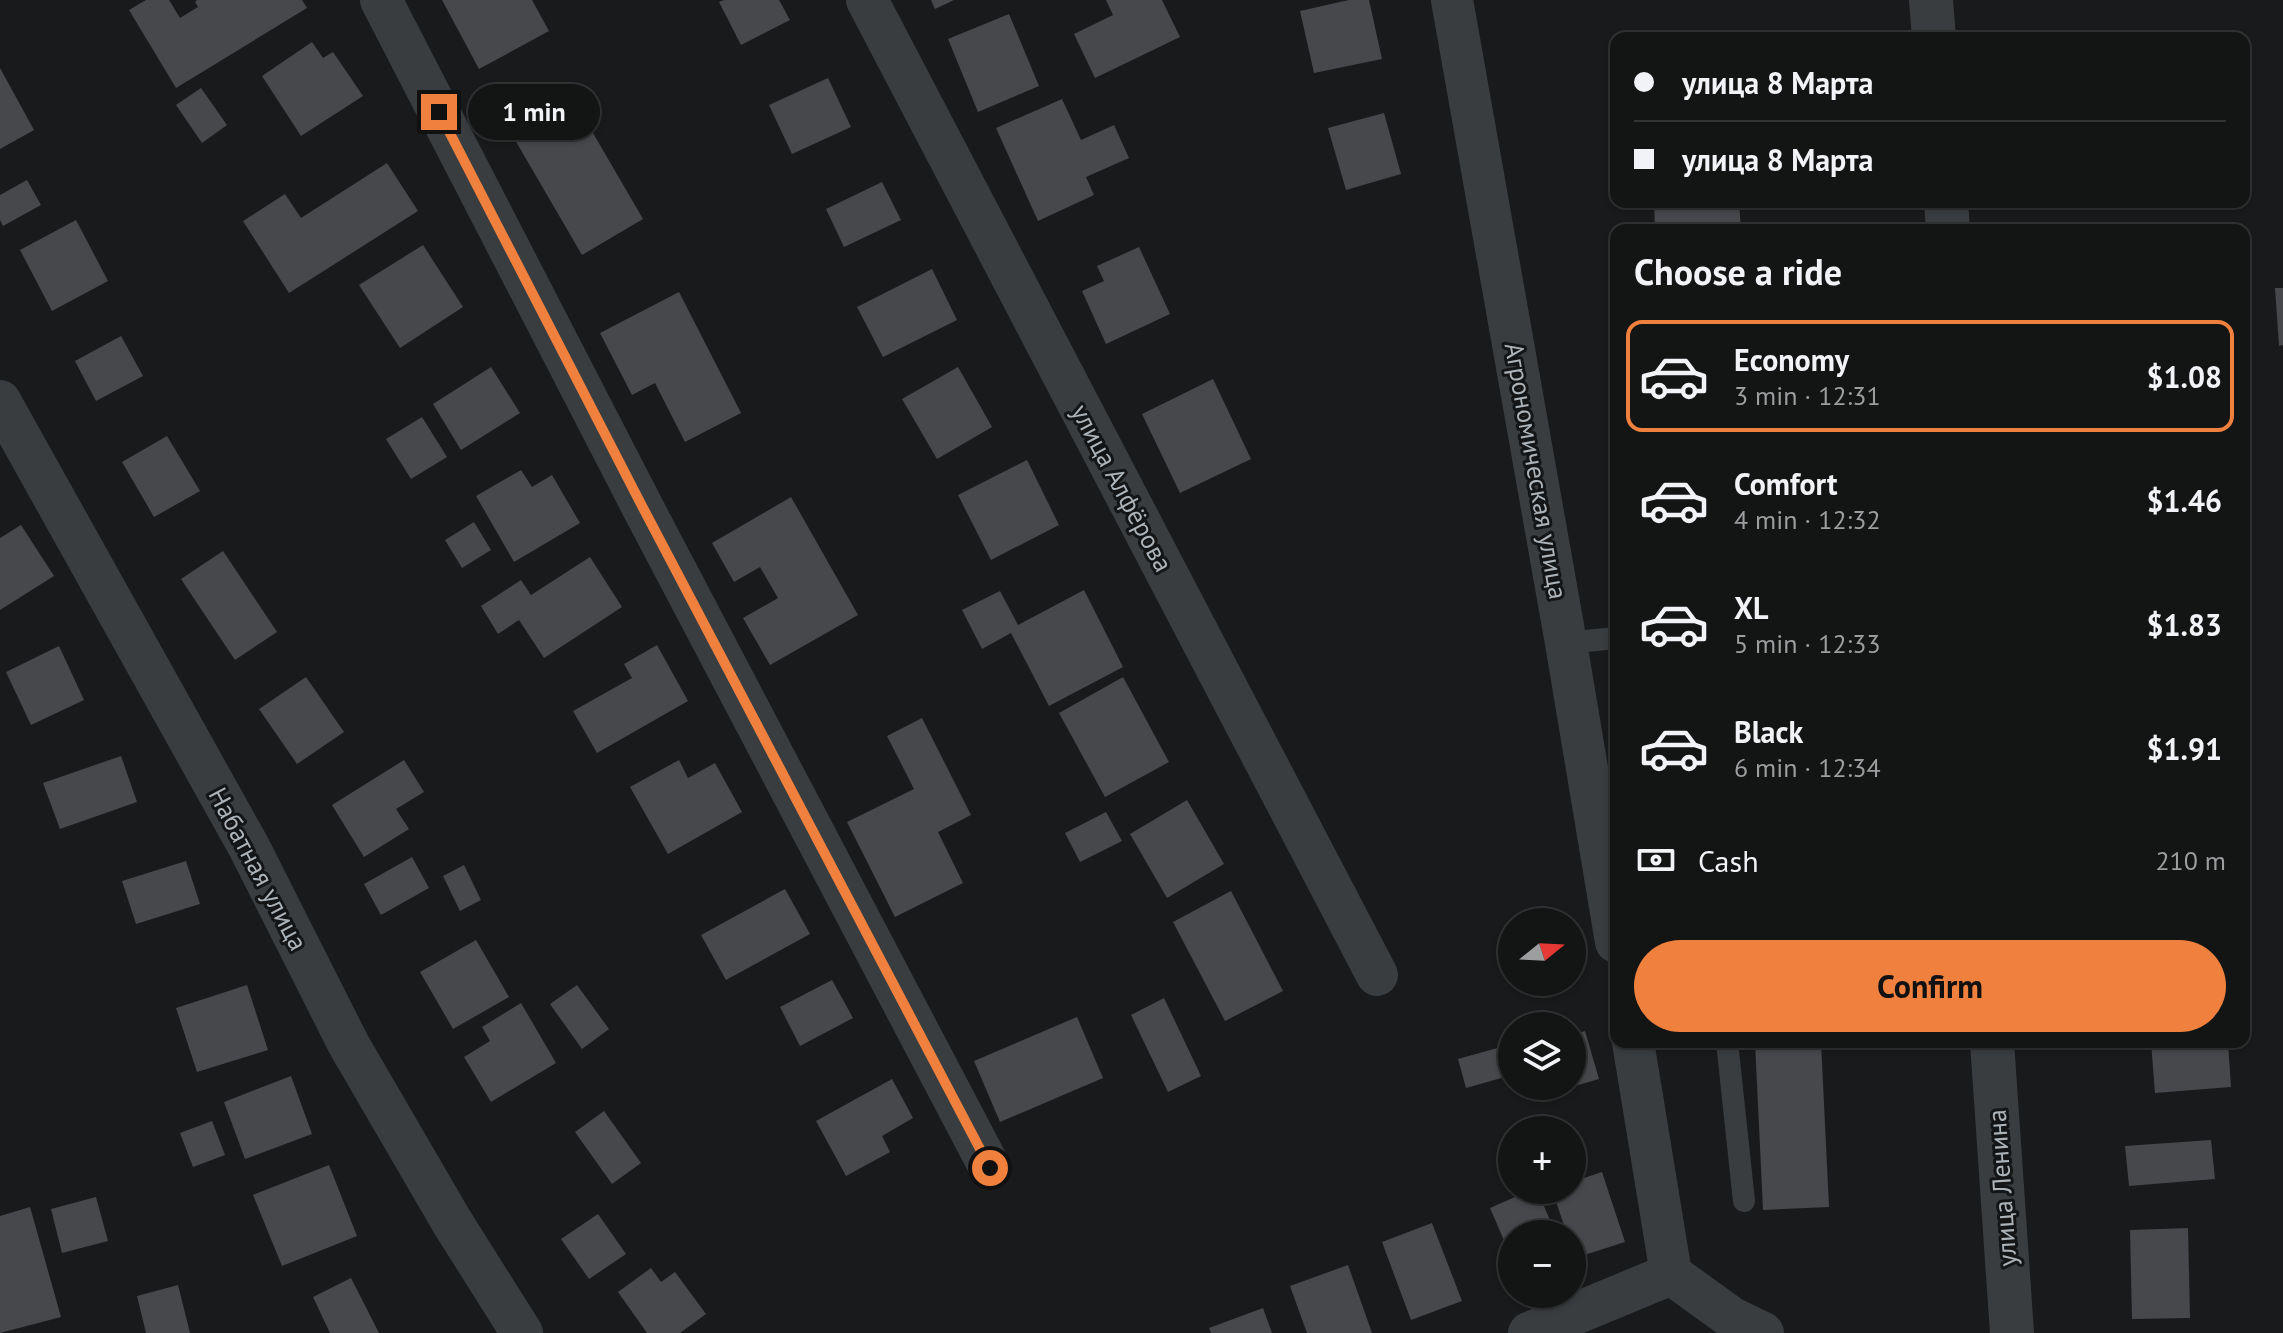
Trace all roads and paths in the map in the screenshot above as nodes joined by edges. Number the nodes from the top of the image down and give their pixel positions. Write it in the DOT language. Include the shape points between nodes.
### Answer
graph roads {
  1 [pos="381,0"];
  2 [pos="867,0"];
  3 [pos="1452,0"];
  4 [pos="1931,0"];
  5 [pos="1934,32"];
  6 [pos="0,401"];
  7 [pos="1610,639"];
  8 [pos="1566,643"];
  9 [pos="1610,906"];
  10 [pos="1377,975"];
  11 [pos="1634,1048"];
  12 [pos="1728,1048"];
  13 [pos="1992,1048"];
  14 [pos="990,1168"];
  15 [pos="1744,1201"];
  16 [pos="1671,1274"];
  17 [pos="522,1333"];
  18 [pos="1529,1333"];
  19 [pos="1763,1333"];
  20 [pos="2012,1333"];
  1 -- 14 [label="street"];
  2 -- 10 [label="street, улица Алфёрова"];
  3 -- 8 [label="street, Агрономическая улица"];
  4 -- 5 [label="street"];
  6 -- 17 [label="street, Набатная улица" via="249,847 349,1045"];
  7 -- 8 [label="lane"];
  8 -- 9 [label="street, Агрономическая улица"];
  11 -- 16 [label="street"];
  12 -- 15 [label="lane"];
  13 -- 20 [label="street, улица Ленина"];
  16 -- 18 [label="street"];
  16 -- 19 [label="street" via="1732,1318"];
}
